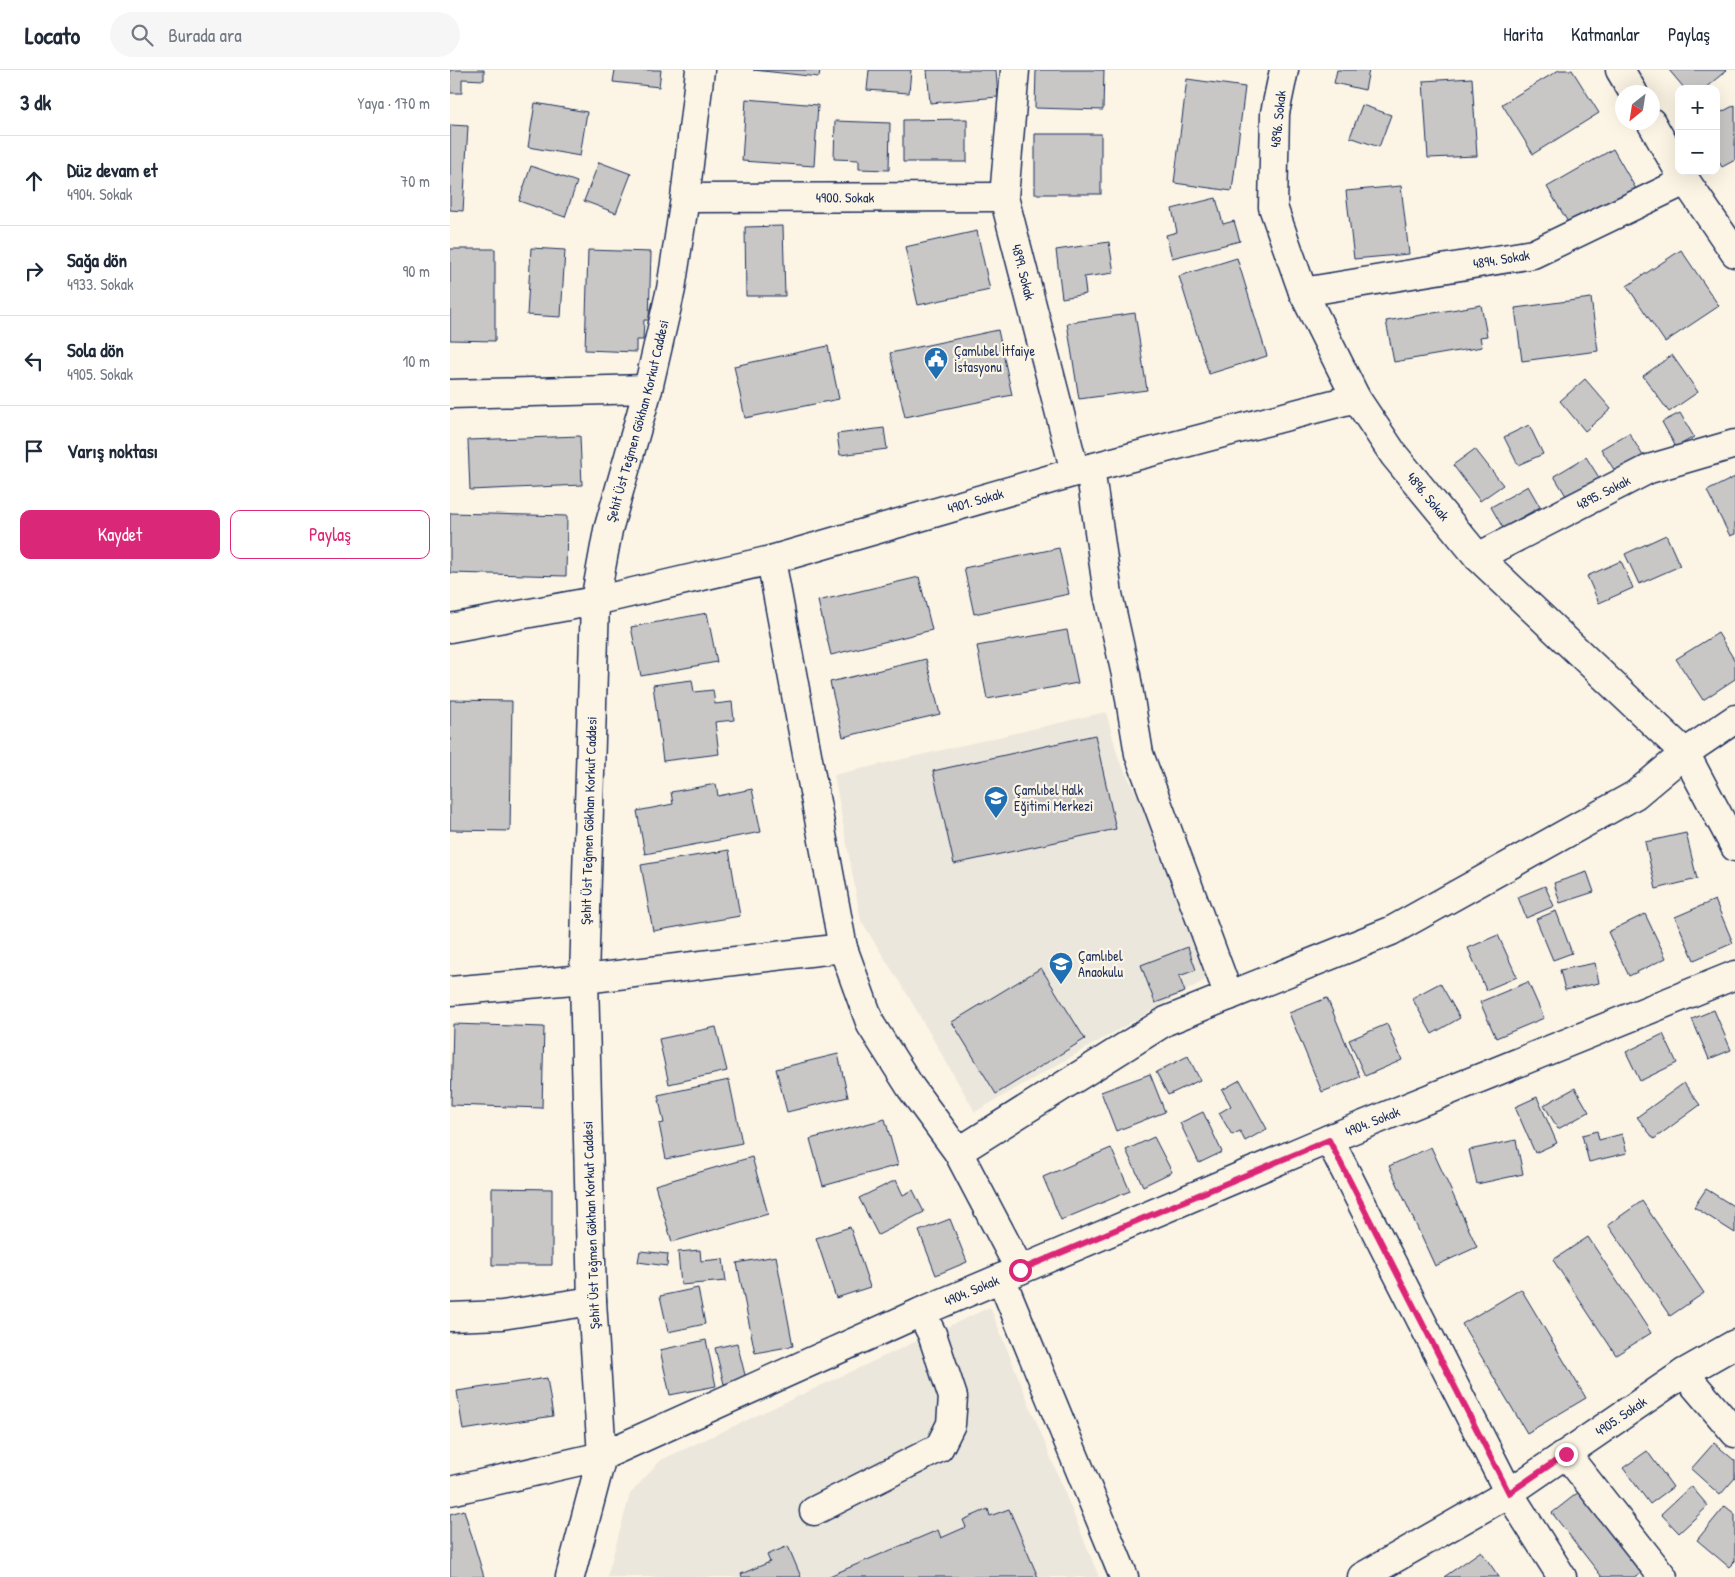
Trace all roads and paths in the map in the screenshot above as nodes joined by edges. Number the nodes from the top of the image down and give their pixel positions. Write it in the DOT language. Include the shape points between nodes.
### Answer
graph roads {
  1 [pos="700,70"];
  2 [pos="1015,70"];
  3 [pos="1284,70"];
  4 [pos="1620,70"];
  5 [pos="1629,85"];
  6 [pos="1656,130"];
  7 [pos="1675,164"];
  8 [pos="1679,175"];
  9 [pos="1682,175"];
  10 [pos="1004,197"];
  11 [pos="685,198"];
  12 [pos="1735,253"];
  13 [pos="1303,292"];
  14 [pos="648,389"];
  15 [pos="450,394"];
  16 [pos="1356,398"];
  17 [pos="1735,444"];
  18 [pos="1082,470"];
  19 [pos="1478,557"];
  20 [pos="771,560"];
  21 [pos="595,600"];
  22 [pos="450,628"];
  23 [pos="1735,719"];
  24 [pos="1685,753"];
  25 [pos="1735,846"];
  26 [pos="844,948"];
  27 [pos="1735,975"];
  28 [pos="584,979"];
  29 [pos="450,992"];
  30 [pos="1229,996"];
  31 [pos="1329,1140"];
  32 [pos="958,1152"];
  33 [pos="1010,1274"];
  34 [pos="592,1301"];
  35 [pos="921,1312"];
  36 [pos="450,1317"];
  37 [pos="1735,1344"];
  38 [pos="1684,1373"];
  39 [pos="1735,1433"];
  40 [pos="1566,1454"];
  41 [pos="602,1456"];
  42 [pos="450,1492"];
  43 [pos="1509,1493"];
  44 [pos="814,1511"];
  45 [pos="570,1577"];
  46 [pos="1124,1577"];
  47 [pos="1362,1577"];
  48 [pos="1562,1577"];
  49 [pos="1663,1577"];
  1 -- 11 [label="street, Şehit Üst Teğmen Gökhan Korkut Caddesi"];
  2 -- 10 [label="street, 4899. Sokak"];
  3 -- 13 [label="street, 4896. Sokak" via="1275,113 1273,207"];
  4 -- 5 [label="street"];
  6 -- 7 [label="street"];
  8 -- 13 [label="street, 4894. Sokak" via="1533,254"];
  9 -- 12 [label="street"];
  10 -- 11 [label="street, 4900. Sokak"];
  10 -- 18 [label="street, 4899. Sokak"];
  11 -- 14 [label="street, Şehit Üst Teğmen Gökhan Korkut Caddesi" via="671,289"];
  13 -- 16 [label="street, 4896. Sokak"];
  14 -- 15 [label="street"];
  14 -- 21 [label="street, Şehit Üst Teğmen Gökhan Korkut Caddesi" via="608,530"];
  16 -- 18 [label="street, 4901. Sokak"];
  16 -- 19 [label="street, 4896. Sokak" via="1394,455"];
  17 -- 19 [label="street, 4895. Sokak" via="1649,469"];
  18 -- 20 [label="street, 4901. Sokak"];
  18 -- 30 [label="street, 4899. Sokak" via="1126,675 1139,754"];
  19 -- 24 [label="street, 4896. Sokak"];
  20 -- 21 [label="street, 4901. Sokak"];
  20 -- 26 [label="street"];
  21 -- 22 [label="street, 4901. Sokak"];
  21 -- 28 [label="street, Şehit Üst Teğmen Gökhan Korkut Caddesi"];
  23 -- 24 [label="street"];
  24 -- 25 [label="street, 4896. Sokak"];
  24 -- 30 [label="street" via="1635,795 1391,931"];
  26 -- 28 [label="street"];
  26 -- 32 [label="street" via="870,1025"];
  27 -- 31 [label="street, 4904. Sokak"];
  28 -- 29 [label="street"];
  28 -- 34 [label="street, Şehit Üst Teğmen Gökhan Korkut Caddesi"];
  30 -- 32 [label="street" via="1166,1021"];
  31 -- 33 [label="street, 4904. Sokak"];
  31 -- 43 [label="street"];
  32 -- 33 [label="street"];
  33 -- 35 [label="street, 4904. Sokak"];
  33 -- 46 [label="street"];
  34 -- 36 [label="street" via="502,1315"];
  34 -- 41 [label="street, Şehit Üst Teğmen Gökhan Korkut Caddesi"];
  35 -- 41 [label="street, 4904. Sokak"];
  35 -- 44 [label="street" via="932,1334 953,1397 951,1424 939,1448"];
  37 -- 38 [label="street, 4905. Sokak"];
  38 -- 39 [label="street"];
  38 -- 40 [label="street, 4905. Sokak"];
  40 -- 43 [label="street, 4905. Sokak"];
  40 -- 49 [label="street"];
  41 -- 42 [label="street, 4904. Sokak"];
  41 -- 45 [label="street, Şehit Üst Teğmen Gökhan Korkut Caddesi"];
  43 -- 47 [label="street, 4905. Sokak"];
  43 -- 48 [label="street"];
}
